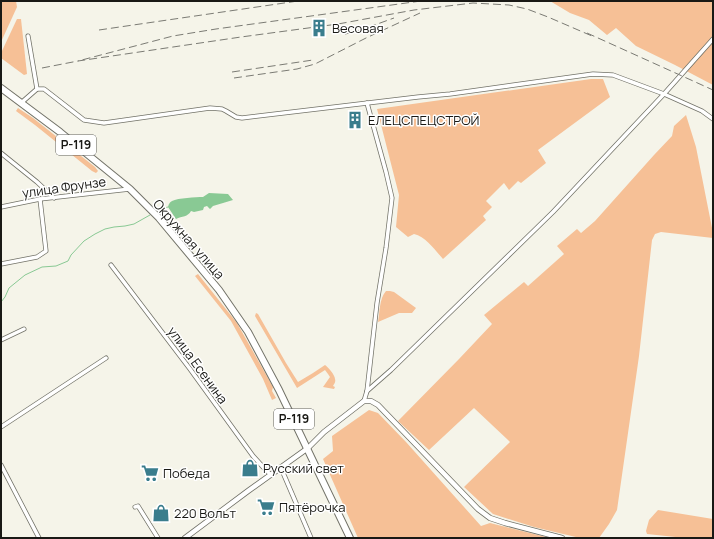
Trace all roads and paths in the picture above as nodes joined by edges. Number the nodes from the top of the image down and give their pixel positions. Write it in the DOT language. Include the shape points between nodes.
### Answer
graph roads {
  1 [pos="28,36"];
  2 [pos="713,39"];
  3 [pos="37,89"];
  4 [pos="3,91"];
  5 [pos="664,94"];
  6 [pos="21,103"];
  7 [pos="367,103"];
  8 [pos="713,119"];
  9 [pos="1,153"];
  10 [pos="130,189"];
  11 [pos="54,198"];
  12 [pos="40,199"];
  13 [pos="1,207"];
  14 [pos="1,264"];
  15 [pos="111,265"];
  16 [pos="24,329"];
  17 [pos="1,340"];
  18 [pos="106,358"];
  19 [pos="368,391"];
  20 [pos="364,401"];
  21 [pos="1,428"];
  22 [pos="308,448"];
  23 [pos="1,465"];
  24 [pos="281,468"];
  25 [pos="271,475"];
  26 [pos="135,507"];
  27 [pos="39,538"];
  28 [pos="158,538"];
  29 [pos="185,538"];
  30 [pos="311,538"];
  31 [pos="350,538"];
  32 [pos="562,538"];
  1 -- 3 [label="street"];
  2 -- 5 [label="street"];
  3 -- 6 [label="street"];
  3 -- 7 [label="street" via="44,89 84,120 104,123 210,108 226,110 242,118"];
  4 -- 6 [label="highway, Окружная улица / Р-119"];
  5 -- 7 [label="street" via="613,75 593,74"];
  5 -- 8 [label="street" via="702,111"];
  5 -- 19 [label="street" via="552,212"];
  6 -- 10 [label="highway, Окружная улица / Р-119"];
  7 -- 19 [label="street" via="392,198"];
  9 -- 11 [label="street"];
  10 -- 11 [label="street, улица Фрунзе"];
  10 -- 22 [label="highway, Окружная улица / Р-119" via="158,218 231,307 248,332"];
  11 -- 12 [label="street, улица Фрунзе"];
  12 -- 13 [label="street, улица Фрунзе"];
  12 -- 14 [label="street" via="46,251 37,257"];
  15 -- 25 [label="street, улица Есенина" via="253,456"];
  16 -- 17 [label="street"];
  18 -- 21 [label="street"];
  19 -- 20 [label="street"];
  20 -- 22 [label="street"];
  20 -- 32 [label="street" via="371,400 378,405 478,509 490,518"];
  22 -- 24 [label="street"];
  22 -- 31 [label="highway, Р-119"];
  23 -- 27 [label="street"];
  24 -- 25 [label="street"];
  24 -- 30 [label="street"];
  25 -- 29 [label="street"];
  26 -- 28 [label="street" via="138,506"];
}
